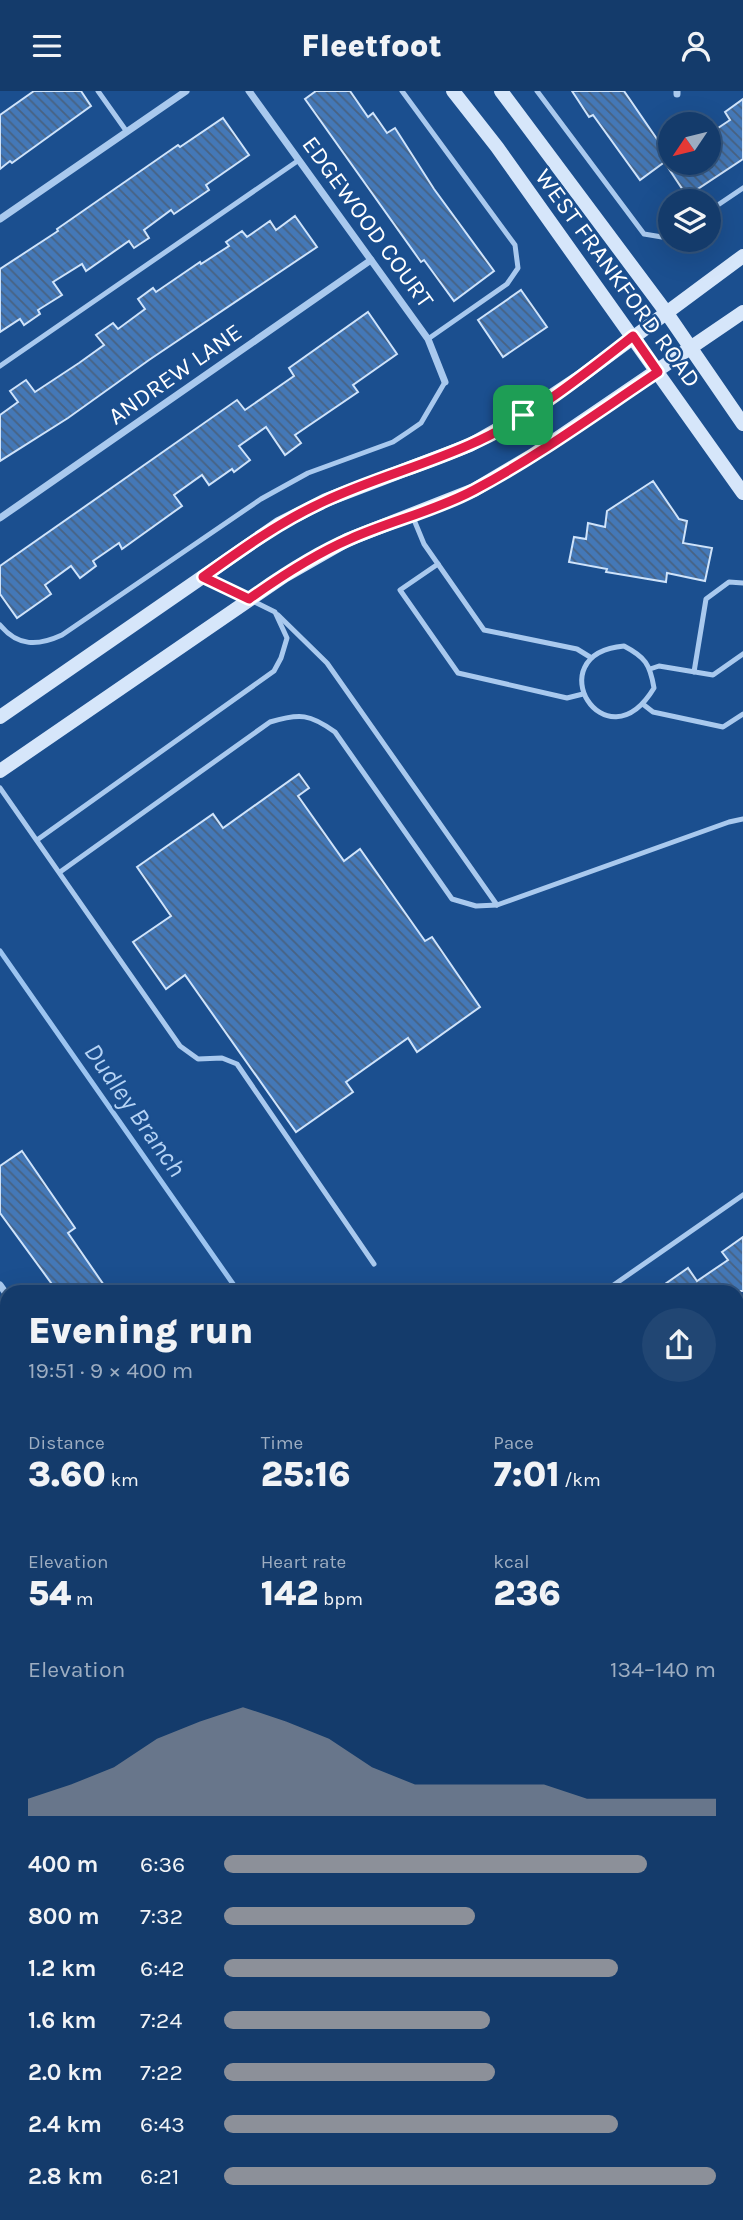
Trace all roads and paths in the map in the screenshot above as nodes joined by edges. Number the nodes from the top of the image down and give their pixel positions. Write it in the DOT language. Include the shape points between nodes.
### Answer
graph roads {
  1 [pos="98,91"];
  2 [pos="186,91"];
  3 [pos="249,91"];
  4 [pos="402,91"];
  5 [pos="453,91"];
  6 [pos="501,91"];
  7 [pos="537,91"];
  8 [pos="127,132"];
  9 [pos="299,160"];
  10 [pos="743,188"];
  11 [pos="721,203"];
  12 [pos="0,219"];
  13 [pos="658,236"];
  14 [pos="743,256"];
  15 [pos="371,260"];
  16 [pos="666,312"];
  17 [pos="743,312"];
  18 [pos="633,336"];
  19 [pos="428,339"];
  20 [pos="692,349"];
  21 [pos="0,366"];
  22 [pos="658,372"];
  23 [pos="445,382"];
  24 [pos="743,424"];
  25 [pos="743,493"];
  26 [pos="412,515"];
  27 [pos="0,518"];
  28 [pos="438,564"];
  29 [pos="203,577"];
  30 [pos="743,583"];
  31 [pos="249,599"];
  32 [pos="275,612"];
  33 [pos="0,625"];
  34 [pos="743,654"];
  35 [pos="590,657"];
  36 [pos="650,669"];
  37 [pos="694,672"];
  38 [pos="583,694"];
  39 [pos="644,705"];
  40 [pos="743,714"];
  41 [pos="0,717"];
  42 [pos="0,771"];
  43 [pos="0,788"];
  44 [pos="743,819"];
  45 [pos="37,840"];
  46 [pos="60,872"];
  47 [pos="497,905"];
  48 [pos="743,1195"];
  49 [pos="374,1264"];
  50 [pos="614,1285"];
  1 -- 8 [label="lane"];
  2 -- 8 [label="street"];
  3 -- 9 [label="street, EDGEWOOD COURT"];
  4 -- 19 [label="lane" via="515,245 518,268 507,284"];
  5 -- 18 [label="main road, WEST FRANKFORD ROAD"];
  6 -- 16 [label="main road, WEST FRANKFORD ROAD"];
  7 -- 13 [label="lane" via="645,234"];
  8 -- 12 [label="street"];
  9 -- 15 [label="street, EDGEWOOD COURT"];
  9 -- 21 [label="lane"];
  10 -- 11 [label="lane"];
  14 -- 16 [label="main road"];
  15 -- 19 [label="street, EDGEWOOD COURT"];
  15 -- 27 [label="street, ANDREW LANE"];
  16 -- 18 [label="main road"];
  16 -- 20 [label="main road, WEST FRANKFORD ROAD"];
  17 -- 20 [label="main road"];
  18 -- 22 [label="main road, WEST FRANKFORD ROAD"];
  18 -- 29 [label="main road" via="580,377 470,445 326,500 279,524"];
  19 -- 23 [label="street, EDGEWOOD COURT"];
  20 -- 22 [label="main road"];
  20 -- 24 [label="main road, WEST FRANKFORD ROAD"];
  22 -- 25 [label="main road, WEST FRANKFORD ROAD"];
  22 -- 26 [label="main road" via="498,476 456,499"];
  23 -- 33 [label="lane" via="421,423 393,442 308,473 261,499 62,635 30,645"];
  26 -- 28 [label="lane"];
  26 -- 31 [label="main road" via="347,540"];
  28 -- 35 [label="lane" via="484,630 577,649"];
  28 -- 38 [label="lane" via="400,590 458,673 567,698"];
  29 -- 31 [label="lane"];
  29 -- 41 [label="main road"];
  30 -- 37 [label="lane" via="729,582 706,599"];
  31 -- 32 [label="lane"];
  31 -- 42 [label="main road"];
  32 -- 45 [label="lane" via="287,638 274,671"];
  32 -- 47 [label="lane" via="327,663"];
  34 -- 37 [label="lane" via="713,675"];
  35 -- 36 [label="lane" via="606,647 624,646 639,654"];
  35 -- 38 [label="lane" via="582,674"];
  36 -- 37 [label="lane" via="659,666"];
  36 -- 39 [label="lane" via="653,688"];
  38 -- 39 [label="lane" via="595,709 610,717 629,715"];
  39 -- 40 [label="lane" via="653,712 723,727"];
  43 -- 45 [label="lane"];
  44 -- 47 [label="lane"];
  45 -- 46 [label="lane"];
  46 -- 47 [label="lane" via="270,722 291,716 316,718 335,732 452,899 476,906"];
  46 -- 49 [label="lane" via="180,1047 198,1059 222,1058 237,1064"];
  48 -- 50 [label="lane"];
}
